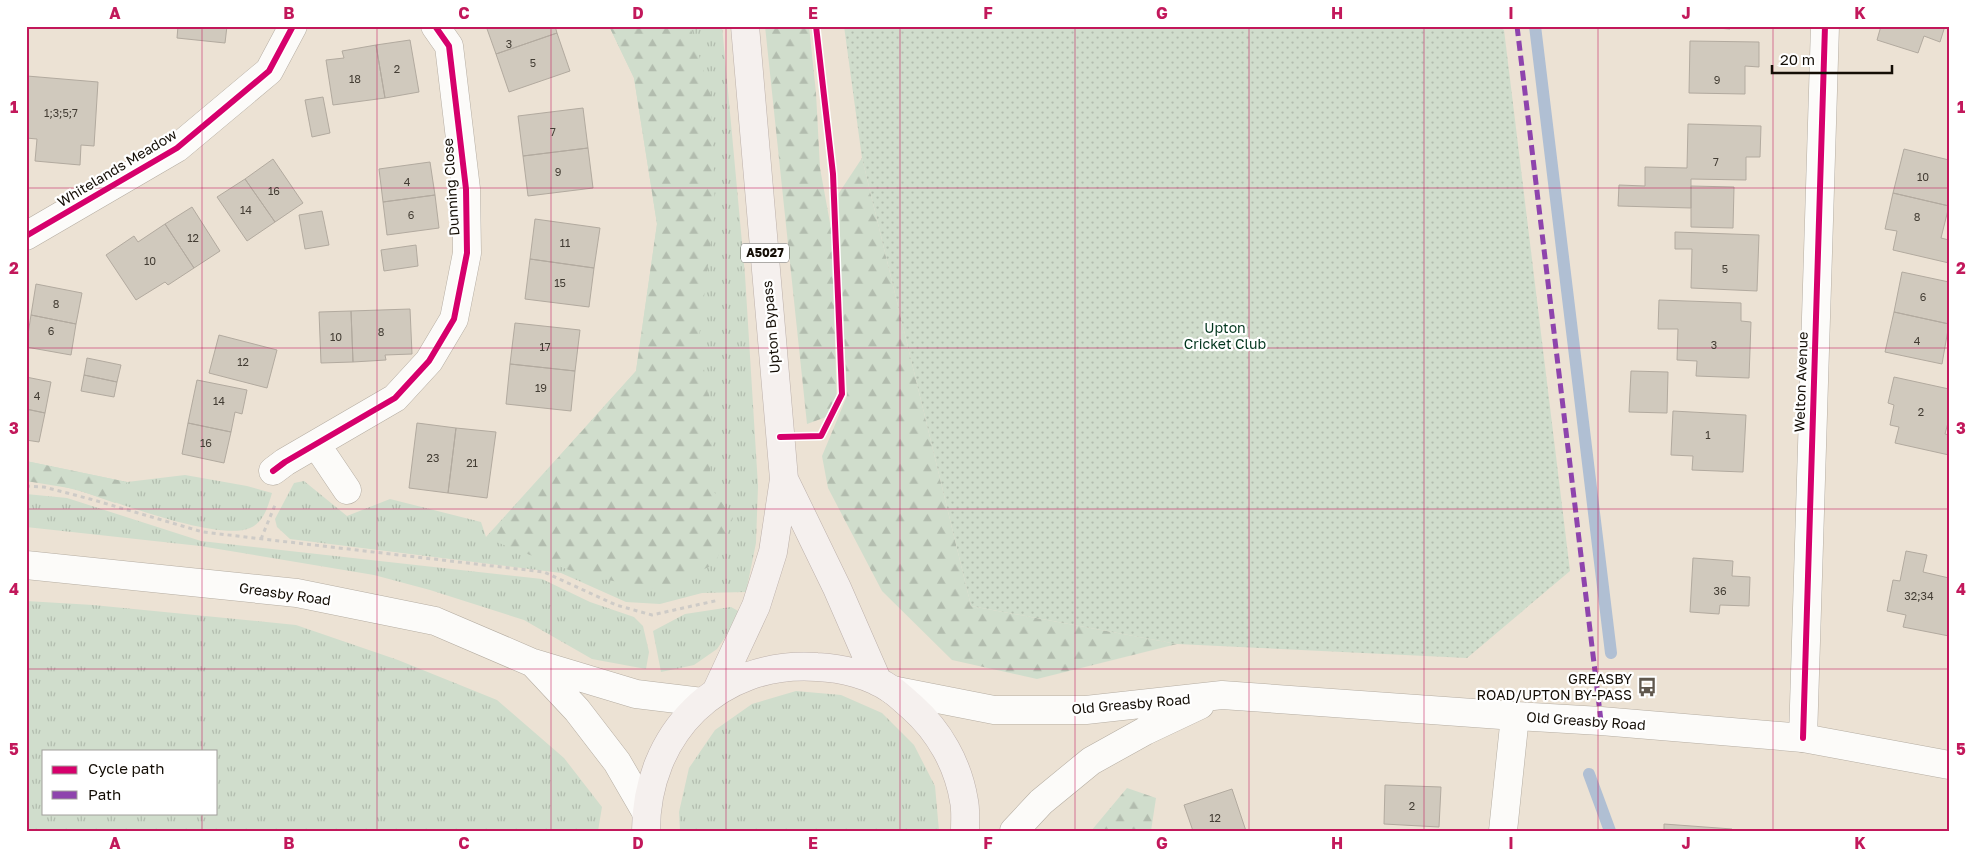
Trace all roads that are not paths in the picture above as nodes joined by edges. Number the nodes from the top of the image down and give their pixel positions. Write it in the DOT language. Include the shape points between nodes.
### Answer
graph roads {
  1 [pos="293,26"];
  2 [pos="435,26"];
  3 [pos="745,26"];
  4 [pos="1825,26"];
  5 [pos="26,236"];
  6 [pos="316,444"];
  7 [pos="273,471"];
  8 [pos="784,479"];
  9 [pos="347,490"];
  10 [pos="26,566"];
  11 [pos="533,663"];
  12 [pos="885,686"];
  13 [pos="1222,695"];
  14 [pos="709,697"];
  15 [pos="1515,716"];
  16 [pos="1803,738"];
  17 [pos="1949,765"];
  18 [pos="646,821"];
  19 [pos="965,831"];
  20 [pos="1014,831"];
  21 [pos="1503,831"];
  1 -- 5 [label="main road, Whitelands Meadow" via="269,71 177,148"];
  2 -- 6 [label="main road, Dunning Close" via="449,46 466,189 467,253 454,319 429,362 395,398"];
  3 -- 8 [label="main road, Upton Bypass / A5027"];
  4 -- 16 [label="main road, Welton Avenue"];
  6 -- 7 [label="main road, Dunning Close"];
  6 -- 9 [label="main road"];
  8 -- 12 [label="main road, Upton Bypass / A5027"];
  8 -- 14 [label="main road, Upton Bypass" via="773,552 756,606"];
  10 -- 11 [label="main road, Greasby Road" via="306,595 434,621"];
  11 -- 14 [label="main road, Greasby Road" via="636,694"];
  11 -- 18 [label="main road, Greasby Road" via="577,710 617,762"];
  12 -- 13 [label="main road, Old Greasby Road" via="994,710 1086,710"];
  12 -- 14 [label="main road" via="838,668 795,665 754,674"];
  12 -- 19 [label="main road" via="926,720 952,757 965,801"];
  13 -- 15 [label="main road, Old Greasby Road"];
  13 -- 20 [label="main road, Old Greasby Road" via="1091,761 1041,802"];
  14 -- 18 [label="main road" via="680,724 663,751 651,781"];
  15 -- 16 [label="main road, Old Greasby Road" via="1601,720"];
  15 -- 21 [label="main road"];
  16 -- 17 [label="main road, Old Greasby Road"];
}
